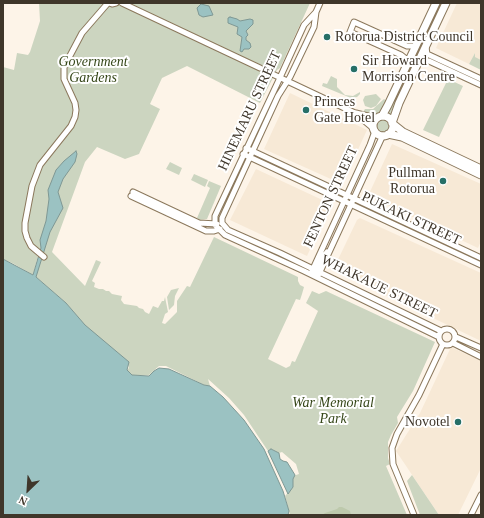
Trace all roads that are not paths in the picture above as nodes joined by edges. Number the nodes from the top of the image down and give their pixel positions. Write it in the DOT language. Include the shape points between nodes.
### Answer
graph roads {
  1 [pos="108,3"];
  2 [pos="116,3"];
  3 [pos="122,3"];
  4 [pos="320,3"];
  5 [pos="436,3"];
  6 [pos="446,3"];
  7 [pos="316,12"];
  8 [pos="426,44"];
  9 [pos="415,46"];
  10 [pos="418,62"];
  11 [pos="408,63"];
  12 [pos="260,68"];
  13 [pos="266,70"];
  14 [pos="280,78"];
  15 [pos="481,79"];
  16 [pos="288,81"];
  17 [pos="481,86"];
  18 [pos="355,113"];
  19 [pos="378,118"];
  20 [pos="393,124"];
  21 [pos="374,129"];
  22 [pos="386,135"];
  23 [pos="246,148"];
  24 [pos="254,151"];
  25 [pos="244,154"];
  26 [pos="251,157"];
  27 [pos="481,169"];
  28 [pos="481,175"];
  29 [pos="347,194"];
  30 [pos="354,198"];
  31 [pos="344,201"];
  32 [pos="351,204"];
  33 [pos="215,224"];
  34 [pos="223,226"];
  35 [pos="219,230"];
  36 [pos="44,256"];
  37 [pos="481,258"];
  38 [pos="481,265"];
  39 [pos="315,273"];
  40 [pos="441,331"];
  41 [pos="439,337"];
  42 [pos="456,337"];
  43 [pos="452,343"];
  44 [pos="443,344"];
  45 [pos="481,348"];
  46 [pos="481,356"];
  47 [pos="481,495"];
  48 [pos="414,515"];
  49 [pos="471,515"];
  1 -- 2 [label="street"];
  1 -- 36 [label="street" via="82,33 64,67 64,78 75,103 75,117 71,126 40,165 32,186 25,231 31,246"];
  3 -- 12 [label="street"];
  4 -- 7 [label="street, HINEMARU STREET"];
  5 -- 9 [label="main road"];
  6 -- 8 [label="main road"];
  7 -- 14 [label="street, HINEMARU STREET" via="304,25"];
  7 -- 16 [label="street, HINEMARU STREET" via="314,27"];
  8 -- 10 [label="main road"];
  8 -- 15 [label="street" via="427,54"];
  9 -- 11 [label="main road"];
  9 -- 11 [label="street" via="407,46 354,22 350,32 401,55"];
  10 -- 17 [label="street" via="429,61"];
  10 -- 20 [label="main road" via="396,109"];
  11 -- 19 [label="main road" via="388,105"];
  13 -- 14 [label="street"];
  14 -- 16 [label="street"];
  14 -- 23 [label="street, HINEMARU STREET"];
  16 -- 18 [label="street"];
  16 -- 24 [label="street, HINEMARU STREET" via="278,96"];
  18 -- 19 [label="street"];
  18 -- 21 [label="street"];
  19 -- 20 [label="main road" via="390,118"];
  19 -- 21 [label="main road"];
  20 -- 22 [label="main road"];
  20 -- 27 [label="main road" via="403,132"];
  21 -- 22 [label="main road" via="380,135"];
  21 -- 29 [label="street, FENTON STREET" via="370,145"];
  22 -- 28 [label="main road" via="402,137"];
  22 -- 30 [label="street, FENTON STREET"];
  23 -- 24 [label="street, PUKAKI STREET"];
  23 -- 25 [label="street, HINEMARU STREET"];
  24 -- 26 [label="street, HINEMARU STREET"];
  24 -- 29 [label="street, PUKAKI STREET"];
  25 -- 26 [label="street, PUKAKI STREET"];
  25 -- 33 [label="street, HINEMARU STREET" via="215,216"];
  26 -- 31 [label="street, PUKAKI STREET"];
  26 -- 34 [label="street, HINEMARU STREET" via="222,218"];
  29 -- 30 [label="street, PUKAKI STREET"];
  29 -- 31 [label="street, FENTON STREET"];
  30 -- 32 [label="street, FENTON STREET"];
  30 -- 37 [label="street, PUKAKI STREET"];
  31 -- 32 [label="street, PUKAKI STREET"];
  31 -- 39 [label="street, FENTON STREET"];
  32 -- 38 [label="street, PUKAKI STREET"];
  32 -- 39 [label="street, FENTON STREET" via="331,248"];
  33 -- 34 [label="street"];
  33 -- 35 [label="street, WHAKAUE STREET"];
  33 -- 35 [label="street" via="199,223 132,194 206,231"];
  34 -- 35 [label="street"];
  34 -- 39 [label="street, WHAKAUE STREET"];
  35 -- 39 [label="street, WHAKAUE STREET" via="222,234"];
  39 -- 40 [label="street, WHAKAUE STREET"];
  39 -- 41 [label="street, WHAKAUE STREET"];
  40 -- 41 [label="street"];
  40 -- 42 [label="street" via="446,328 452,329"];
  41 -- 44 [label="street"];
  42 -- 43 [label="street"];
  42 -- 45 [label="street"];
  43 -- 44 [label="street"];
  43 -- 46 [label="street"];
  44 -- 48 [label="street" via="392,448 393,464"];
  47 -- 49 [label="street"];
}
